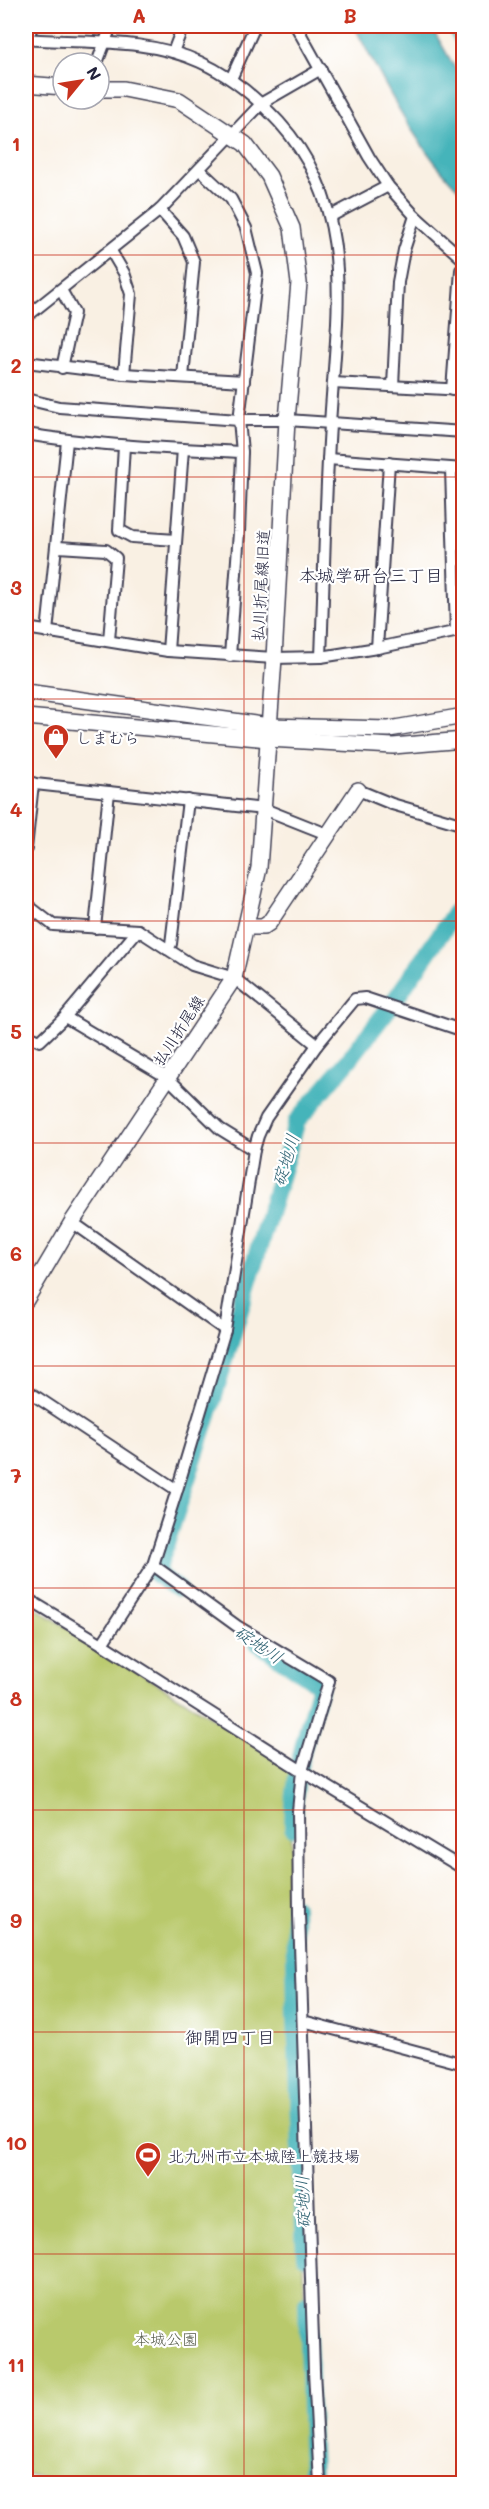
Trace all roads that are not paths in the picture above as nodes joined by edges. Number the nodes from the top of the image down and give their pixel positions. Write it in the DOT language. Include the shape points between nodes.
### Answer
graph roads {
  1 [pos="33,26"];
  2 [pos="111,26"];
  3 [pos="183,26"];
  4 [pos="255,26"];
  5 [pos="296,26"];
  6 [pos="26,39"];
  7 [pos="104,43"];
  8 [pos="101,51"];
  9 [pos="173,52"];
  10 [pos="321,69"];
  11 [pos="231,79"];
  12 [pos="26,84"];
  13 [pos="51,86"];
  14 [pos="111,88"];
  15 [pos="262,103"];
  16 [pos="232,136"];
  17 [pos="200,170"];
  18 [pos="388,186"];
  19 [pos="160,210"];
  20 [pos="331,216"];
  21 [pos="416,216"];
  22 [pos="111,252"];
  23 [pos="464,260"];
  24 [pos="464,267"];
  25 [pos="61,290"];
  26 [pos="26,317"];
  27 [pos="26,362"];
  28 [pos="62,368"];
  29 [pos="124,374"];
  30 [pos="183,377"];
  31 [pos="244,381"];
  32 [pos="333,383"];
  33 [pos="393,386"];
  34 [pos="458,390"];
  35 [pos="26,399"];
  36 [pos="239,420"];
  37 [pos="287,420"];
  38 [pos="330,423"];
  39 [pos="464,432"];
  40 [pos="26,434"];
  41 [pos="68,441"];
  42 [pos="124,446"];
  43 [pos="183,449"];
  44 [pos="242,452"];
  45 [pos="328,459"];
  46 [pos="389,463"];
  47 [pos="451,469"];
  48 [pos="464,469"];
  49 [pos="176,540"];
  50 [pos="58,547"];
  51 [pos="26,628"];
  52 [pos="460,631"];
  53 [pos="47,632"];
  54 [pos="109,640"];
  55 [pos="377,648"];
  56 [pos="168,651"];
  57 [pos="230,656"];
  58 [pos="321,657"];
  59 [pos="274,658"];
  60 [pos="26,692"];
  61 [pos="464,716"];
  62 [pos="26,717"];
  63 [pos="269,733"];
  64 [pos="464,740"];
  65 [pos="29,783"];
  66 [pos="358,790"];
  67 [pos="110,792"];
  68 [pos="188,800"];
  69 [pos="264,809"];
  70 [pos="464,825"];
  71 [pos="327,834"];
  72 [pos="26,849"];
  73 [pos="26,904"];
  74 [pos="248,927"];
  75 [pos="95,928"];
  76 [pos="138,930"];
  77 [pos="167,949"];
  78 [pos="234,978"];
  79 [pos="65,1017"];
  80 [pos="464,1030"];
  81 [pos="26,1035"];
  82 [pos="317,1045"];
  83 [pos="168,1078"];
  84 [pos="254,1150"];
  85 [pos="72,1222"];
  86 [pos="26,1300"];
  87 [pos="225,1330"];
  88 [pos="26,1389"];
  89 [pos="177,1490"];
  90 [pos="153,1566"];
  91 [pos="26,1598"];
  92 [pos="102,1644"];
  93 [pos="302,1771"];
  94 [pos="464,1869"];
  95 [pos="303,2021"];
  96 [pos="464,2064"];
  97 [pos="320,2484"];
  1 -- 6 [label="street"];
  2 -- 7 [label="street"];
  3 -- 9 [label="street"];
  4 -- 11 [label="street"];
  5 -- 10 [label="street"];
  6 -- 7 [label="street"];
  7 -- 8 [label="street"];
  7 -- 9 [label="street"];
  9 -- 11 [label="street"];
  10 -- 15 [label="street"];
  10 -- 18 [label="street"];
  11 -- 15 [label="street"];
  12 -- 13 [label="street"];
  14 -- 16 [label="street, 払川折尾線旧道" via="179,100"];
  15 -- 16 [label="street"];
  15 -- 20 [label="street" via="294,138 311,164"];
  16 -- 17 [label="street"];
  16 -- 37 [label="street, 払川折尾線旧道" via="245,144 269,176 292,228 299,283"];
  17 -- 19 [label="street"];
  17 -- 31 [label="street" via="231,199 246,228 257,273"];
  18 -- 20 [label="street"];
  18 -- 21 [label="street"];
  19 -- 22 [label="street"];
  19 -- 30 [label="street" via="183,236 194,262"];
  20 -- 32 [label="street" via="339,281"];
  21 -- 23 [label="street"];
  21 -- 33 [label="street" via="398,282"];
  22 -- 25 [label="street"];
  22 -- 29 [label="street" via="131,294"];
  24 -- 34 [label="street"];
  25 -- 26 [label="street"];
  25 -- 28 [label="street" via="74,313"];
  27 -- 28 [label="street"];
  28 -- 29 [label="street"];
  29 -- 30 [label="street"];
  30 -- 31 [label="street"];
  31 -- 36 [label="street"];
  32 -- 33 [label="street"];
  32 -- 38 [label="street"];
  33 -- 34 [label="street"];
  35 -- 36 [label="street" via="59,407"];
  36 -- 37 [label="street"];
  36 -- 44 [label="street"];
  37 -- 38 [label="street"];
  37 -- 59 [label="street, 払川折尾線旧道"];
  38 -- 39 [label="street"];
  38 -- 45 [label="street"];
  40 -- 41 [label="street"];
  41 -- 42 [label="street"];
  41 -- 50 [label="street"];
  42 -- 43 [label="street"];
  42 -- 49 [label="street" via="120,530 132,537"];
  43 -- 44 [label="street"];
  43 -- 49 [label="street"];
  44 -- 57 [label="street"];
  45 -- 46 [label="street"];
  45 -- 58 [label="street"];
  46 -- 47 [label="street"];
  46 -- 55 [label="street"];
  47 -- 48 [label="street"];
  47 -- 52 [label="street"];
  49 -- 56 [label="street"];
  50 -- 53 [label="street"];
  50 -- 54 [label="street" via="106,550 116,558"];
  51 -- 53 [label="street"];
  52 -- 55 [label="street"];
  53 -- 54 [label="street"];
  54 -- 56 [label="street"];
  55 -- 58 [label="street"];
  56 -- 57 [label="street"];
  57 -- 59 [label="street"];
  58 -- 59 [label="street"];
  59 -- 63 [label="street, 払川折尾線旧道"];
  60 -- 63 [label="street"];
  61 -- 63 [label="street" via="389,729"];
  62 -- 63 [label="street"];
  63 -- 64 [label="street" via="393,746"];
  63 -- 69 [label="street, 払川折尾線旧道"];
  65 -- 67 [label="street"];
  65 -- 72 [label="street"];
  66 -- 70 [label="street"];
  66 -- 71 [label="street"];
  67 -- 68 [label="street"];
  67 -- 75 [label="street"];
  68 -- 69 [label="street"];
  68 -- 77 [label="street" via="171,944"];
  69 -- 71 [label="street"];
  69 -- 74 [label="street, 払川折尾線旧道"];
  71 -- 74 [label="street" via="269,923"];
  73 -- 75 [label="street" via="53,925"];
  74 -- 78 [label="street, 払川折尾線"];
  75 -- 76 [label="street"];
  76 -- 77 [label="street"];
  76 -- 79 [label="street"];
  77 -- 78 [label="street" via="192,965"];
  78 -- 82 [label="street"];
  78 -- 83 [label="street, 払川折尾線"];
  79 -- 81 [label="street" via="40,1041"];
  79 -- 83 [label="street"];
  80 -- 82 [label="street" via="365,998 355,999"];
  82 -- 84 [label="street" via="266,1118"];
  83 -- 84 [label="street" via="220,1129"];
  83 -- 85 [label="street, 払川折尾線"];
  84 -- 87 [label="street"];
  85 -- 86 [label="street, 払川折尾線"];
  85 -- 87 [label="street"];
  87 -- 89 [label="street"];
  88 -- 89 [label="street"];
  89 -- 90 [label="street"];
  90 -- 92 [label="street"];
  90 -- 93 [label="street" via="237,1626 329,1681"];
  91 -- 92 [label="street"];
  92 -- 93 [label="street"];
  93 -- 94 [label="street"];
  93 -- 95 [label="street" via="298,1822"];
  95 -- 96 [label="street"];
  95 -- 97 [label="street"];
}
